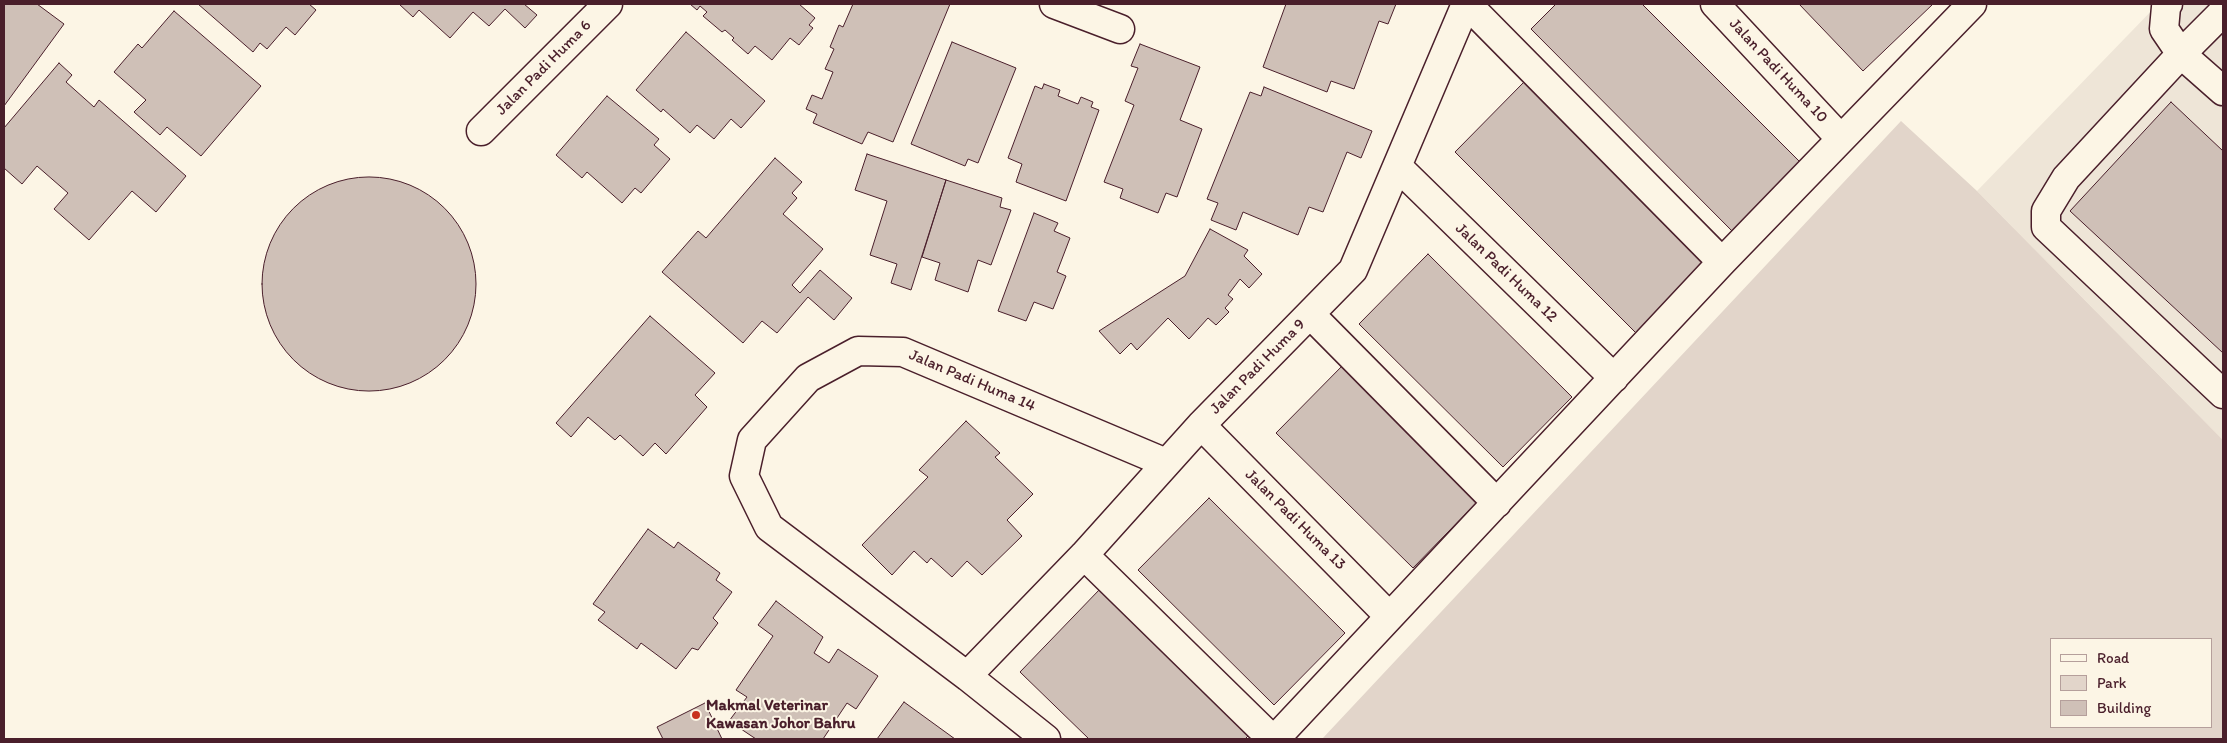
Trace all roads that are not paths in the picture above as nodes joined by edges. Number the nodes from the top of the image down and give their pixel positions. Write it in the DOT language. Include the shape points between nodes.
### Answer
graph roads {
  1 [pos="608,4"];
  2 [pos="1054,4"];
  3 [pos="1466,4"];
  4 [pos="1972,4"];
  5 [pos="2168,4"];
  6 [pos="1727,8"];
  7 [pos="2223,12"];
  8 [pos="1120,29"];
  9 [pos="2181,54"];
  10 [pos="2223,91"];
  11 [pos="481,131"];
  12 [pos="1841,139"];
  13 [pos="1398,167"];
  14 [pos="1722,262"];
  15 [pos="1310,314"];
  16 [pos="1614,378"];
  17 [pos="2223,394"];
  18 [pos="1201,424"];
  19 [pos="1166,464"];
  20 [pos="1497,503"];
  21 [pos="1084,555"];
  22 [pos="1389,616"];
  23 [pos="967,676"];
  24 [pos="1046,739"];
  25 [pos="1273,739"];
  1 -- 11 [label="street, Jalan Padi Huma 6"];
  2 -- 8 [label="street"];
  3 -- 13 [label="street, Jalan Padi Huma 9"];
  3 -- 14 [label="street"];
  4 -- 12 [label="street"];
  5 -- 9 [label="street" via="2164,29"];
  6 -- 12 [label="street, Jalan Padi Huma 10"];
  7 -- 9 [label="street"];
  9 -- 10 [label="street"];
  9 -- 17 [label="street" via="2066,178 2046,211 2046,227"];
  12 -- 14 [label="street"];
  13 -- 15 [label="street, Jalan Padi Huma 9" via="1354,270"];
  13 -- 16 [label="street, Jalan Padi Huma 12"];
  14 -- 16 [label="street"];
  15 -- 18 [label="street, Jalan Padi Huma 9"];
  15 -- 20 [label="street"];
  16 -- 20 [label="street"];
  18 -- 19 [label="street, Jalan Padi Huma 9"];
  18 -- 22 [label="street, Jalan Padi Huma 13"];
  19 -- 21 [label="street, Jalan Padi Huma 9"];
  19 -- 23 [label="street, Jalan Padi Huma 14" via="903,352 858,351 808,378 752,440 744,476 769,527"];
  20 -- 22 [label="street"];
  21 -- 23 [label="street, Jalan Padi Huma 9"];
  21 -- 25 [label="street"];
  22 -- 25 [label="street"];
  23 -- 24 [label="street, Jalan Padi Huma 14"];
}
